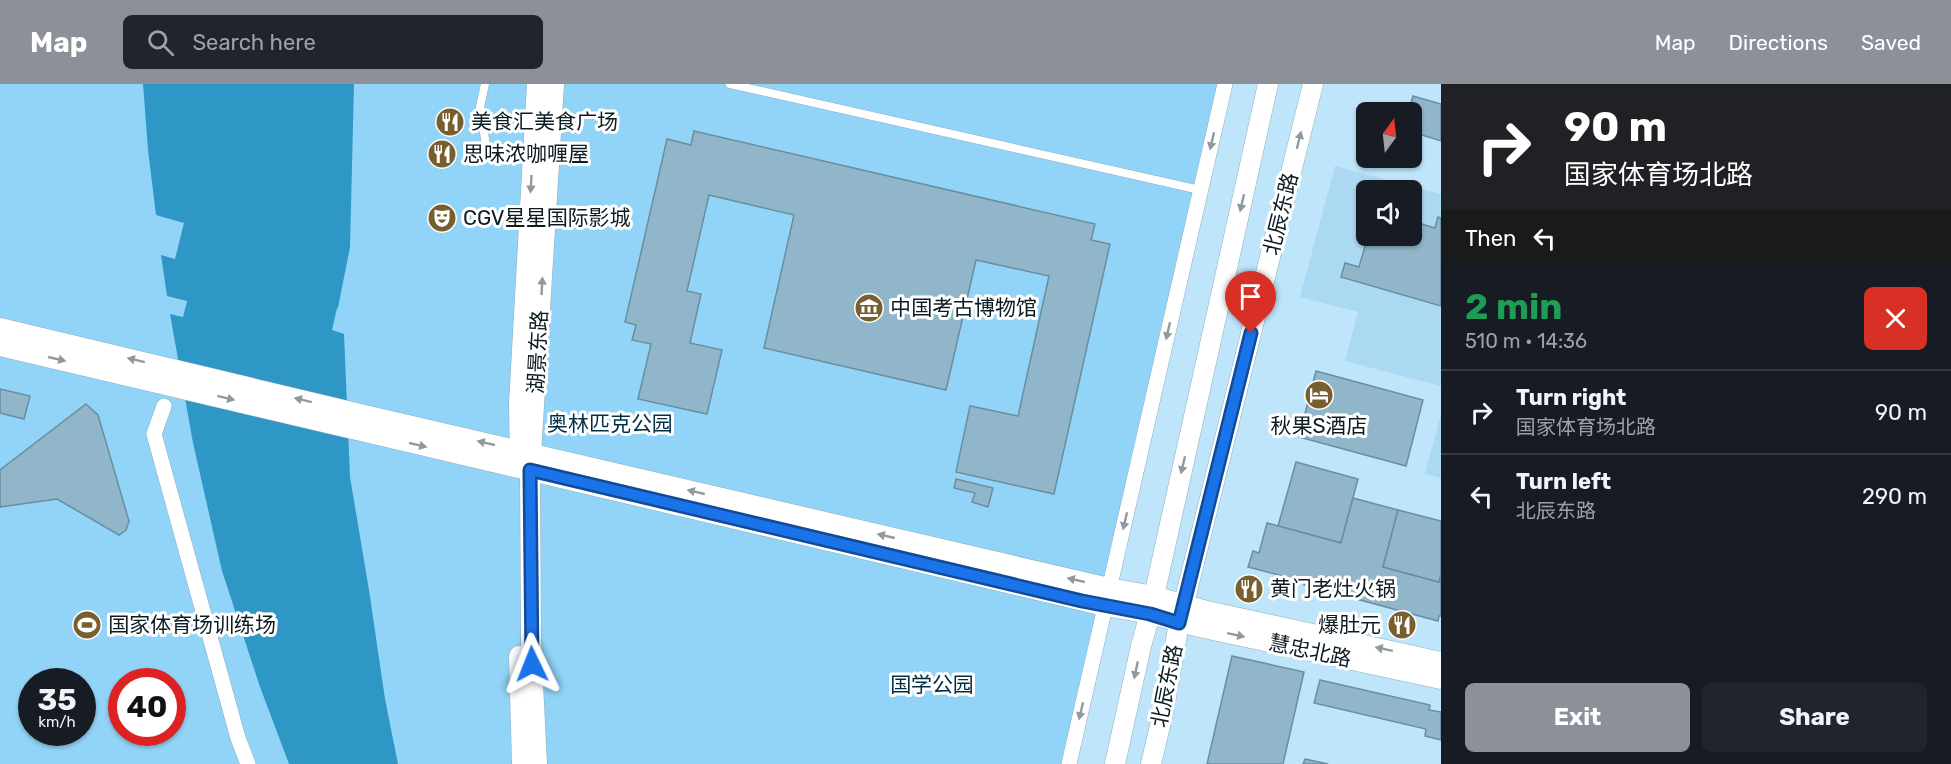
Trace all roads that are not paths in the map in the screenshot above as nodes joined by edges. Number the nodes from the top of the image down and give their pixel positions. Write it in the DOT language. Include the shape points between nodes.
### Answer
graph roads {
  1 [pos="485,84"];
  2 [pos="537,84"];
  3 [pos="554,84"];
  4 [pos="730,84"];
  5 [pos="1225,84"];
  6 [pos="1268,84"];
  7 [pos="1313,84"];
  8 [pos="487,152"];
  9 [pos="1200,190"];
  10 [pos="0,328"];
  11 [pos="0,346"];
  12 [pos="168,376"];
  13 [pos="164,406"];
  14 [pos="525,461"];
  15 [pos="1107,597"];
  16 [pos="1152,605"];
  17 [pos="1181,613"];
  18 [pos="1441,662"];
  19 [pos="1441,679"];
  20 [pos="248,764"];
  21 [pos="522,764"];
  22 [pos="537,764"];
  23 [pos="1069,764"];
  24 [pos="1115,764"];
  25 [pos="1151,764"];
  1 -- 8 [label="lane" via="480,107"];
  2 -- 14 [label="street, 湖景东路, one-way" via="519,404"];
  14 -- 3 [label="street, 湖景东路, one-way"];
  4 -- 9 [label="lane"];
  5 -- 9 [label="street, one-way"];
  6 -- 16 [label="street, 北辰东路, one-way"];
  17 -- 7 [label="street, 北辰东路, one-way"];
  9 -- 15 [label="street, one-way"];
  12 -- 10 [label="street, one-way" via="106,353"];
  11 -- 12 [label="street, one-way" via="117,372"];
  12 -- 14 [label="street"];
  13 -- 20 [label="street" via="154,434"];
  14 -- 15 [label="street"];
  14 -- 21 [label="street, 湖景东路" via="518,642"];
  14 -- 22 [label="street, 湖景东路"];
  15 -- 16 [label="street"];
  15 -- 23 [label="street, one-way"];
  16 -- 17 [label="street"];
  16 -- 24 [label="street, 北辰东路, one-way"];
  18 -- 17 [label="street, 慧忠北路, one-way"];
  17 -- 19 [label="street, 慧忠北路, one-way"];
  17 -- 25 [label="street, 北辰东路"];
}
